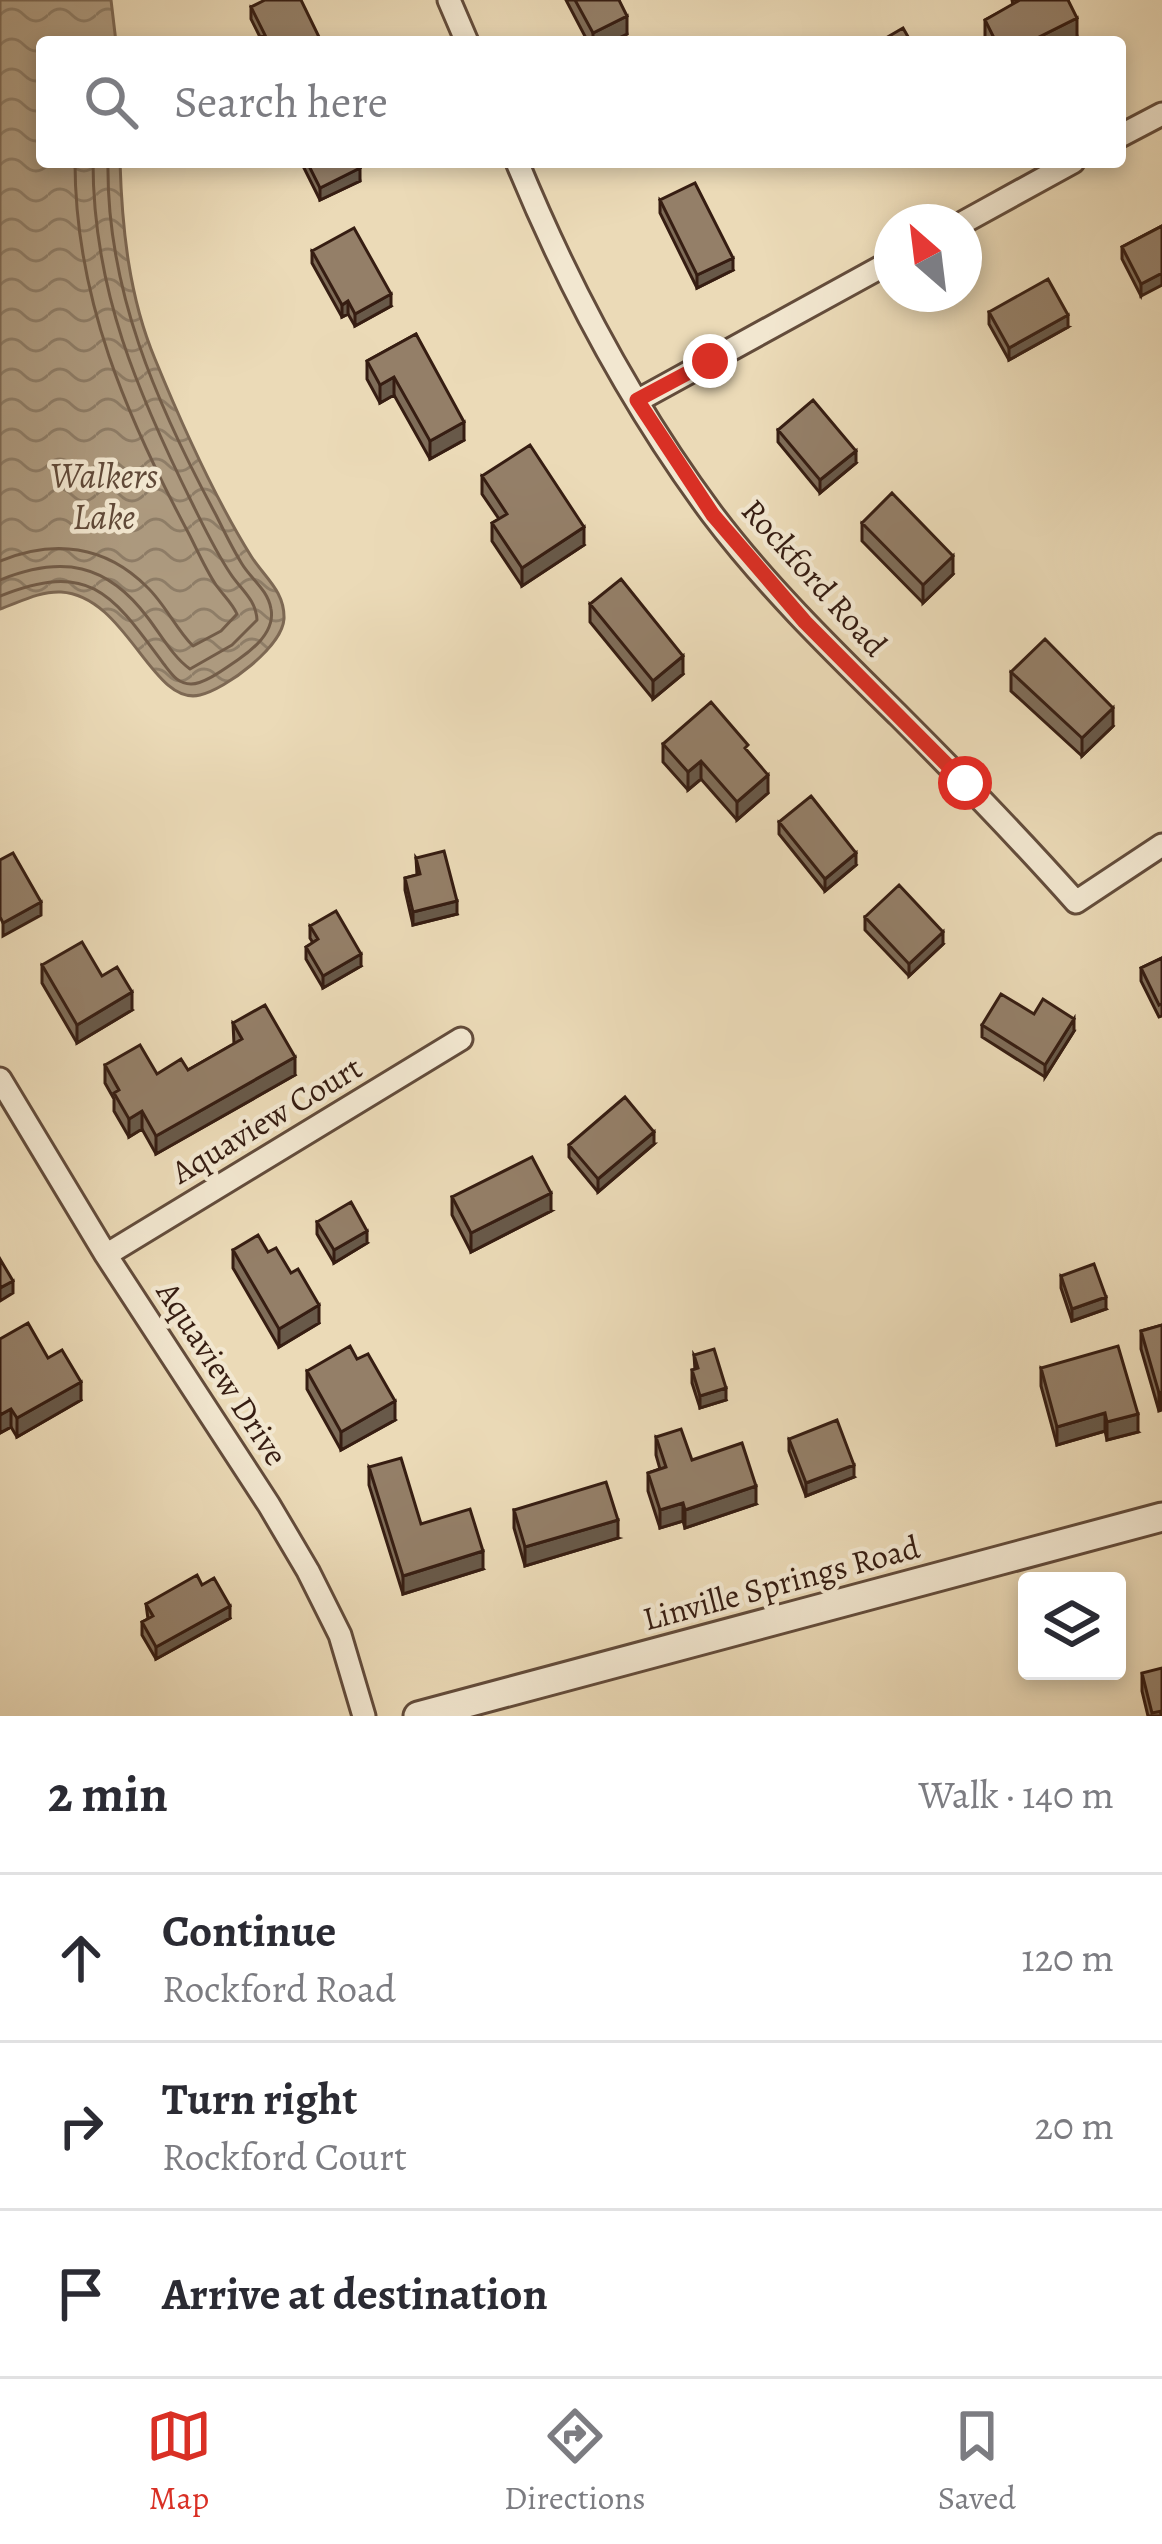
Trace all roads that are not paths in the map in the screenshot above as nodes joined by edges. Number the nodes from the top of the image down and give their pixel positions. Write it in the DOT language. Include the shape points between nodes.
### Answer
graph roads {
  1 [pos="449,0"];
  2 [pos="464,36"];
  3 [pos="1162,113"];
  4 [pos="1126,133"];
  5 [pos="520,168"];
  6 [pos="1062,168"];
  7 [pos="982,212"];
  8 [pos="874,271"];
  9 [pos="637,400"];
  10 [pos="1162,845"];
  11 [pos="461,1039"];
  12 [pos="0,1079"];
  13 [pos="106,1255"];
  14 [pos="1162,1517"];
  15 [pos="364,1716"];
  16 [pos="418,1716"];
  1 -- 2 [label="street"];
  3 -- 4 [label="street"];
  5 -- 9 [label="street, Rockford Road" via="586,313"];
  6 -- 7 [label="street"];
  8 -- 9 [label="street"];
  9 -- 10 [label="street, Rockford Road" via="713,515 805,622 1076,902"];
  11 -- 13 [label="street, Aquaview Court"];
  12 -- 13 [label="street, Aquaview Drive"];
  13 -- 15 [label="street, Aquaview Drive" via="308,1571 340,1635"];
  14 -- 16 [label="street, Linville Springs Road"];
}
